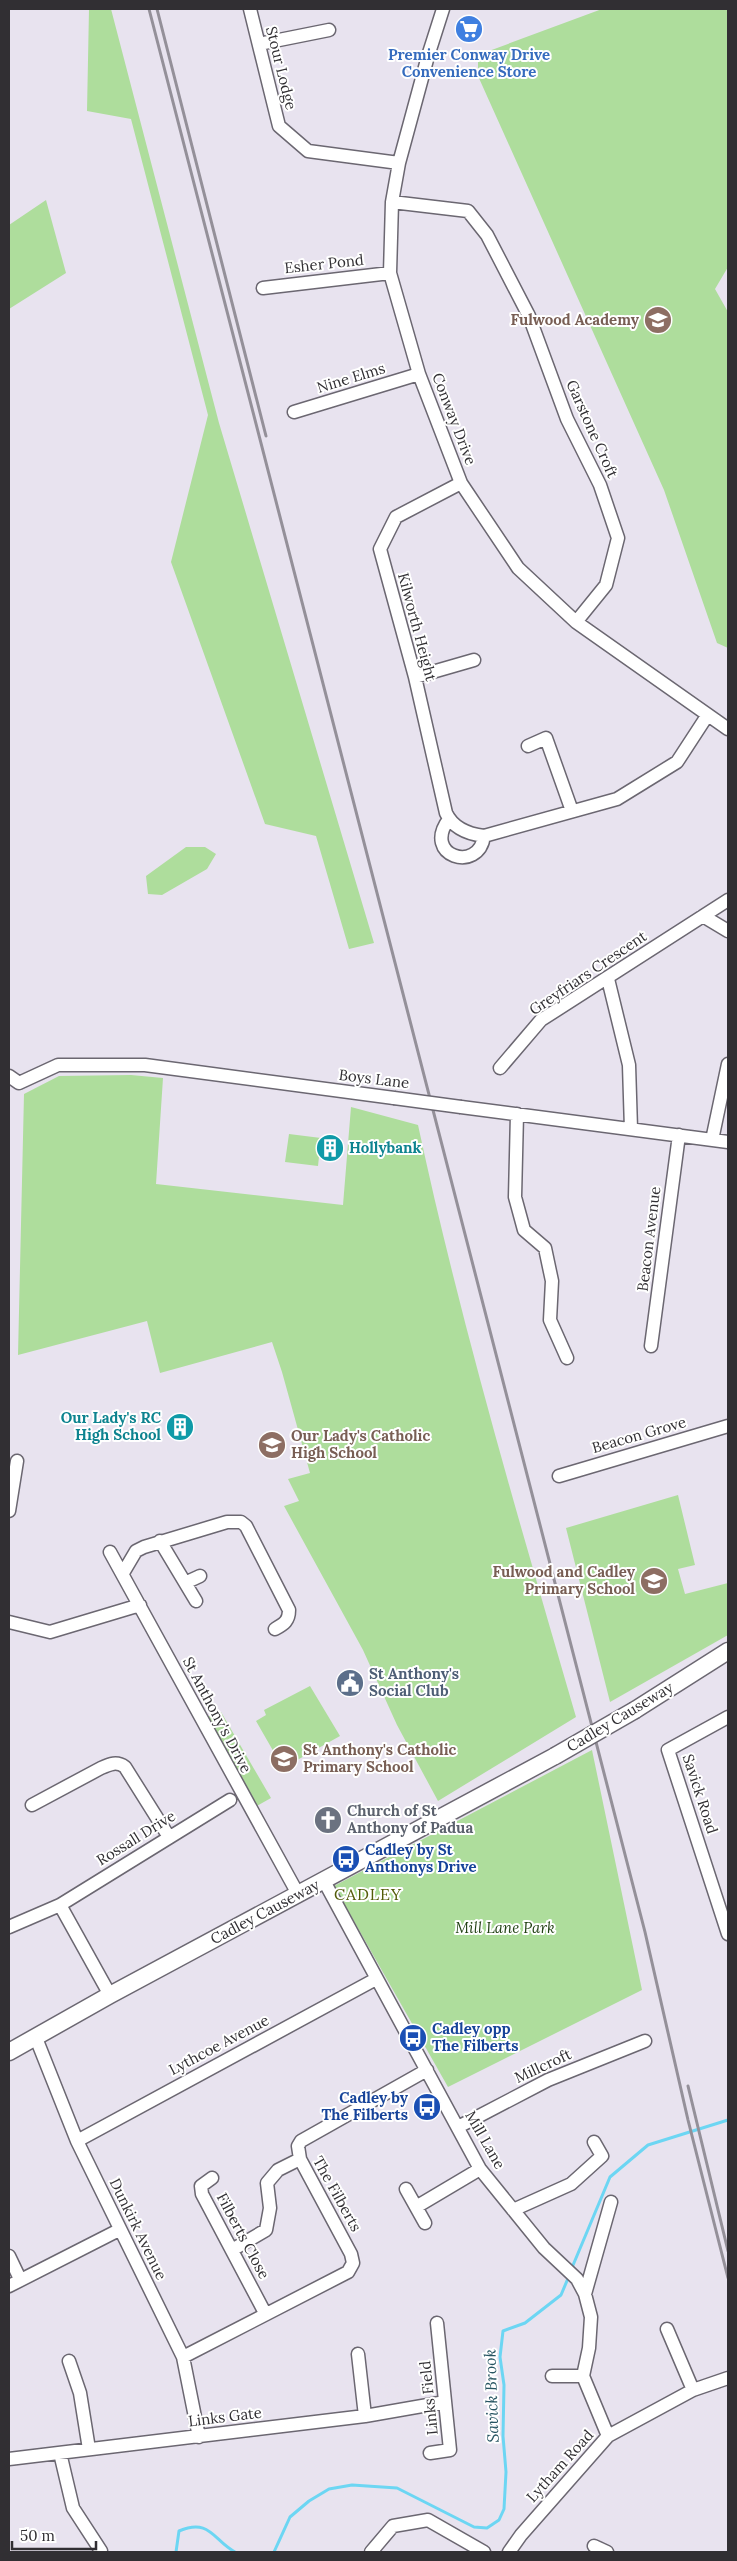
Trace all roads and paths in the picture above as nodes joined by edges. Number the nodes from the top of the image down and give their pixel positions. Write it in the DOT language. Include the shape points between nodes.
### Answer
graph roads {
  1 [pos="250,9"];
  2 [pos="444,9"];
  3 [pos="330,30"];
  4 [pos="258,44"];
  5 [pos="399,163"];
  6 [pos="392,202"];
  7 [pos="390,274"];
  8 [pos="263,288"];
  9 [pos="418,374"];
  10 [pos="294,412"];
  11 [pos="461,483"];
  12 [pos="576,622"];
  13 [pos="474,660"];
  14 [pos="415,677"];
  15 [pos="707,716"];
  16 [pos="728,730"];
  17 [pos="528,746"];
  18 [pos="572,810"];
  19 [pos="449,820"];
  20 [pos="484,836"];
  21 [pos="728,900"];
  22 [pos="703,916"];
  23 [pos="728,931"];
  24 [pos="608,978"];
  25 [pos="728,1064"];
  26 [pos="500,1068"];
  27 [pos="14,1079"];
  28 [pos="517,1114"];
  29 [pos="631,1129"];
  30 [pos="678,1135"];
  31 [pos="712,1140"];
  32 [pos="728,1142"];
  33 [pos="651,1346"];
  34 [pos="567,1358"];
  35 [pos="728,1426"];
  36 [pos="14,1466"];
  37 [pos="560,1476"];
  38 [pos="9,1511"];
  39 [pos="160,1541"];
  40 [pos="110,1552"];
  41 [pos="122,1574"];
  42 [pos="200,1576"];
  43 [pos="186,1582"];
  44 [pos="196,1601"];
  45 [pos="140,1605"];
  46 [pos="9,1622"];
  47 [pos="275,1629"];
  48 [pos="728,1650"];
  49 [pos="728,1718"];
  50 [pos="230,1800"];
  51 [pos="32,1805"];
  52 [pos="169,1837"];
  53 [pos="324,1881"];
  54 [pos="298,1894"];
  55 [pos="60,1905"];
  56 [pos="9,1927"];
  57 [pos="728,1934"];
  58 [pos="376,1979"];
  59 [pos="110,1995"];
  60 [pos="36,2038"];
  61 [pos="645,2041"];
  62 [pos="9,2052"];
  63 [pos="428,2070"];
  64 [pos="458,2127"];
  65 [pos="77,2141"];
  66 [pos="594,2142"];
  67 [pos="300,2159"];
  68 [pos="480,2170"];
  69 [pos="212,2178"];
  70 [pos="406,2189"];
  71 [pos="611,2202"];
  72 [pos="416,2207"];
  73 [pos="513,2210"];
  74 [pos="425,2223"];
  75 [pos="119,2230"];
  76 [pos="232,2250"];
  77 [pos="9,2256"];
  78 [pos="20,2279"];
  79 [pos="9,2286"];
  80 [pos="585,2294"];
  81 [pos="260,2316"];
  82 [pos="437,2323"];
  83 [pos="667,2329"];
  84 [pos="358,2354"];
  85 [pos="183,2357"];
  86 [pos="69,2361"];
  87 [pos="552,2376"];
  88 [pos="583,2376"];
  89 [pos="728,2378"];
  90 [pos="693,2390"];
  91 [pos="445,2402"];
  92 [pos="365,2416"];
  93 [pos="608,2436"];
  94 [pos="199,2437"];
  95 [pos="90,2449"];
  96 [pos="60,2453"];
  97 [pos="430,2453"];
  98 [pos="9,2459"];
  99 [pos="594,2546"];
  100 [pos="103,2549"];
  101 [pos="371,2552"];
  102 [pos="484,2552"];
  103 [pos="509,2552"];
  104 [pos="607,2552"];
  1 -- 4 [label="street, Stour Lodge"];
  2 -- 5 [label="street, Conway Drive"];
  3 -- 4 [label="street"];
  4 -- 5 [label="street, Stour Lodge" via="279,126 308,151"];
  5 -- 6 [label="street, Conway Drive"];
  6 -- 7 [label="street, Conway Drive"];
  6 -- 12 [label="street, Garstone Croft" via="468,211 486,235 529,316 567,419 600,486 618,538 606,585"];
  7 -- 8 [label="street, Esher Pond"];
  7 -- 9 [label="street, Conway Drive"];
  9 -- 10 [label="street, Nine Elms"];
  9 -- 11 [label="street, Conway Drive"];
  11 -- 12 [label="street, Conway Drive" via="518,568"];
  11 -- 14 [label="street, Kilworth Height" via="396,517 380,549"];
  12 -- 15 [label="street, Conway Drive"];
  13 -- 14 [label="street"];
  14 -- 19 [label="street, Kilworth Height"];
  15 -- 16 [label="street, Conway Drive"];
  15 -- 18 [label="street" via="677,762 617,799"];
  17 -- 18 [label="street" via="546,738"];
  18 -- 20 [label="street"];
  19 -- 20 [label="street" via="466,832"];
  19 -- 20 [label="street, Kilworth Height" via="442,835 450,856 458,858 474,853 481,847"];
  21 -- 22 [label="street, Greyfriars Crescent"];
  22 -- 23 [label="street"];
  22 -- 24 [label="street, Greyfriars Crescent"];
  24 -- 26 [label="street, Greyfriars Crescent" via="541,1020"];
  24 -- 29 [label="street" via="629,1065"];
  25 -- 31 [label="street"];
  27 -- 28 [label="street, Boys Lane, bridge" via="58,1065 146,1065"];
  28 -- 29 [label="street, Boys Lane"];
  28 -- 34 [label="street" via="515,1197 524,1230 545,1248 552,1281 550,1320"];
  29 -- 30 [label="street, Boys Lane"];
  30 -- 31 [label="street, Boys Lane"];
  30 -- 33 [label="street, Beacon Avenue"];
  31 -- 32 [label="street, Boys Lane"];
  35 -- 37 [label="street, Beacon Grove"];
  36 -- 38 [label="street"];
  39 -- 41 [label="street" via="136,1551"];
  39 -- 43 [label="street"];
  39 -- 47 [label="street" via="227,1522 241,1522 290,1610 284,1624"];
  40 -- 41 [label="street, St Anthony's Drive"];
  41 -- 45 [label="street, St Anthony's Drive"];
  42 -- 43 [label="street"];
  43 -- 44 [label="street"];
  45 -- 46 [label="street" via="50,1632"];
  45 -- 54 [label="street, St Anthony's Drive"];
  48 -- 53 [label="street, Cadley Causeway, bridge" via="555,1756"];
  49 -- 57 [label="street, Savick Road" via="668,1750"];
  50 -- 52 [label="street, Rossall Drive"];
  51 -- 52 [label="street" via="101,1768 113,1763 122,1764"];
  52 -- 55 [label="street, Rossall Drive"];
  53 -- 54 [label="street, Cadley Causeway"];
  53 -- 58 [label="street, Mill Lane"];
  54 -- 59 [label="street, Cadley Causeway"];
  55 -- 56 [label="street, Rossall Drive"];
  55 -- 59 [label="street"];
  58 -- 63 [label="street, Mill Lane"];
  58 -- 65 [label="street, Lythcoe Avenue"];
  59 -- 60 [label="street, Cadley Causeway"];
  60 -- 62 [label="street, Cadley Causeway"];
  60 -- 65 [label="street, Dunkirk Avenue"];
  61 -- 64 [label="street, Millcroft" via="548,2080"];
  63 -- 64 [label="street, Mill Lane"];
  63 -- 67 [label="street, The Filberts" via="301,2141 297,2152"];
  64 -- 68 [label="street, Mill Lane"];
  65 -- 75 [label="street, Dunkirk Avenue"];
  66 -- 73 [label="street" via="602,2156 571,2184"];
  67 -- 76 [label="street" via="278,2170 267,2183 270,2208 266,2230"];
  67 -- 81 [label="street, The Filberts" via="351,2254 352,2268 338,2279"];
  68 -- 72 [label="street"];
  68 -- 73 [label="street, Mill Lane"];
  69 -- 76 [label="street, Filberts Close" via="201,2186 202,2194"];
  70 -- 72 [label="street"];
  71 -- 80 [label="street"];
  72 -- 74 [label="street"];
  73 -- 80 [label="street, Mill Lane" via="564,2269 577,2279"];
  75 -- 78 [label="street"];
  75 -- 85 [label="street, Dunkirk Avenue"];
  76 -- 81 [label="street, Filberts Close"];
  77 -- 78 [label="street"];
  78 -- 79 [label="street"];
  80 -- 88 [label="street, Mill Lane" via="591,2317"];
  81 -- 85 [label="street"];
  82 -- 91 [label="street, Links Field"];
  83 -- 90 [label="street"];
  84 -- 92 [label="street"];
  85 -- 94 [label="street, Dunkirk Avenue"];
  86 -- 95 [label="street" via="80,2393"];
  87 -- 88 [label="street"];
  88 -- 93 [label="street"];
  89 -- 90 [label="street, Lytham Road"];
  90 -- 93 [label="street, Lytham Road"];
  91 -- 92 [label="street, Links Gate"];
  91 -- 97 [label="street, Links Field" via="450,2450"];
  92 -- 94 [label="street, Links Gate"];
  93 -- 103 [label="street, Lytham Road"];
  94 -- 95 [label="street, Links Gate"];
  95 -- 96 [label="street, Links Gate"];
  96 -- 98 [label="street, Links Gate"];
  96 -- 100 [label="street" via="72,2508"];
  99 -- 104 [label="street"];
  101 -- 102 [label="street" via="393,2526 428,2520"];
}
